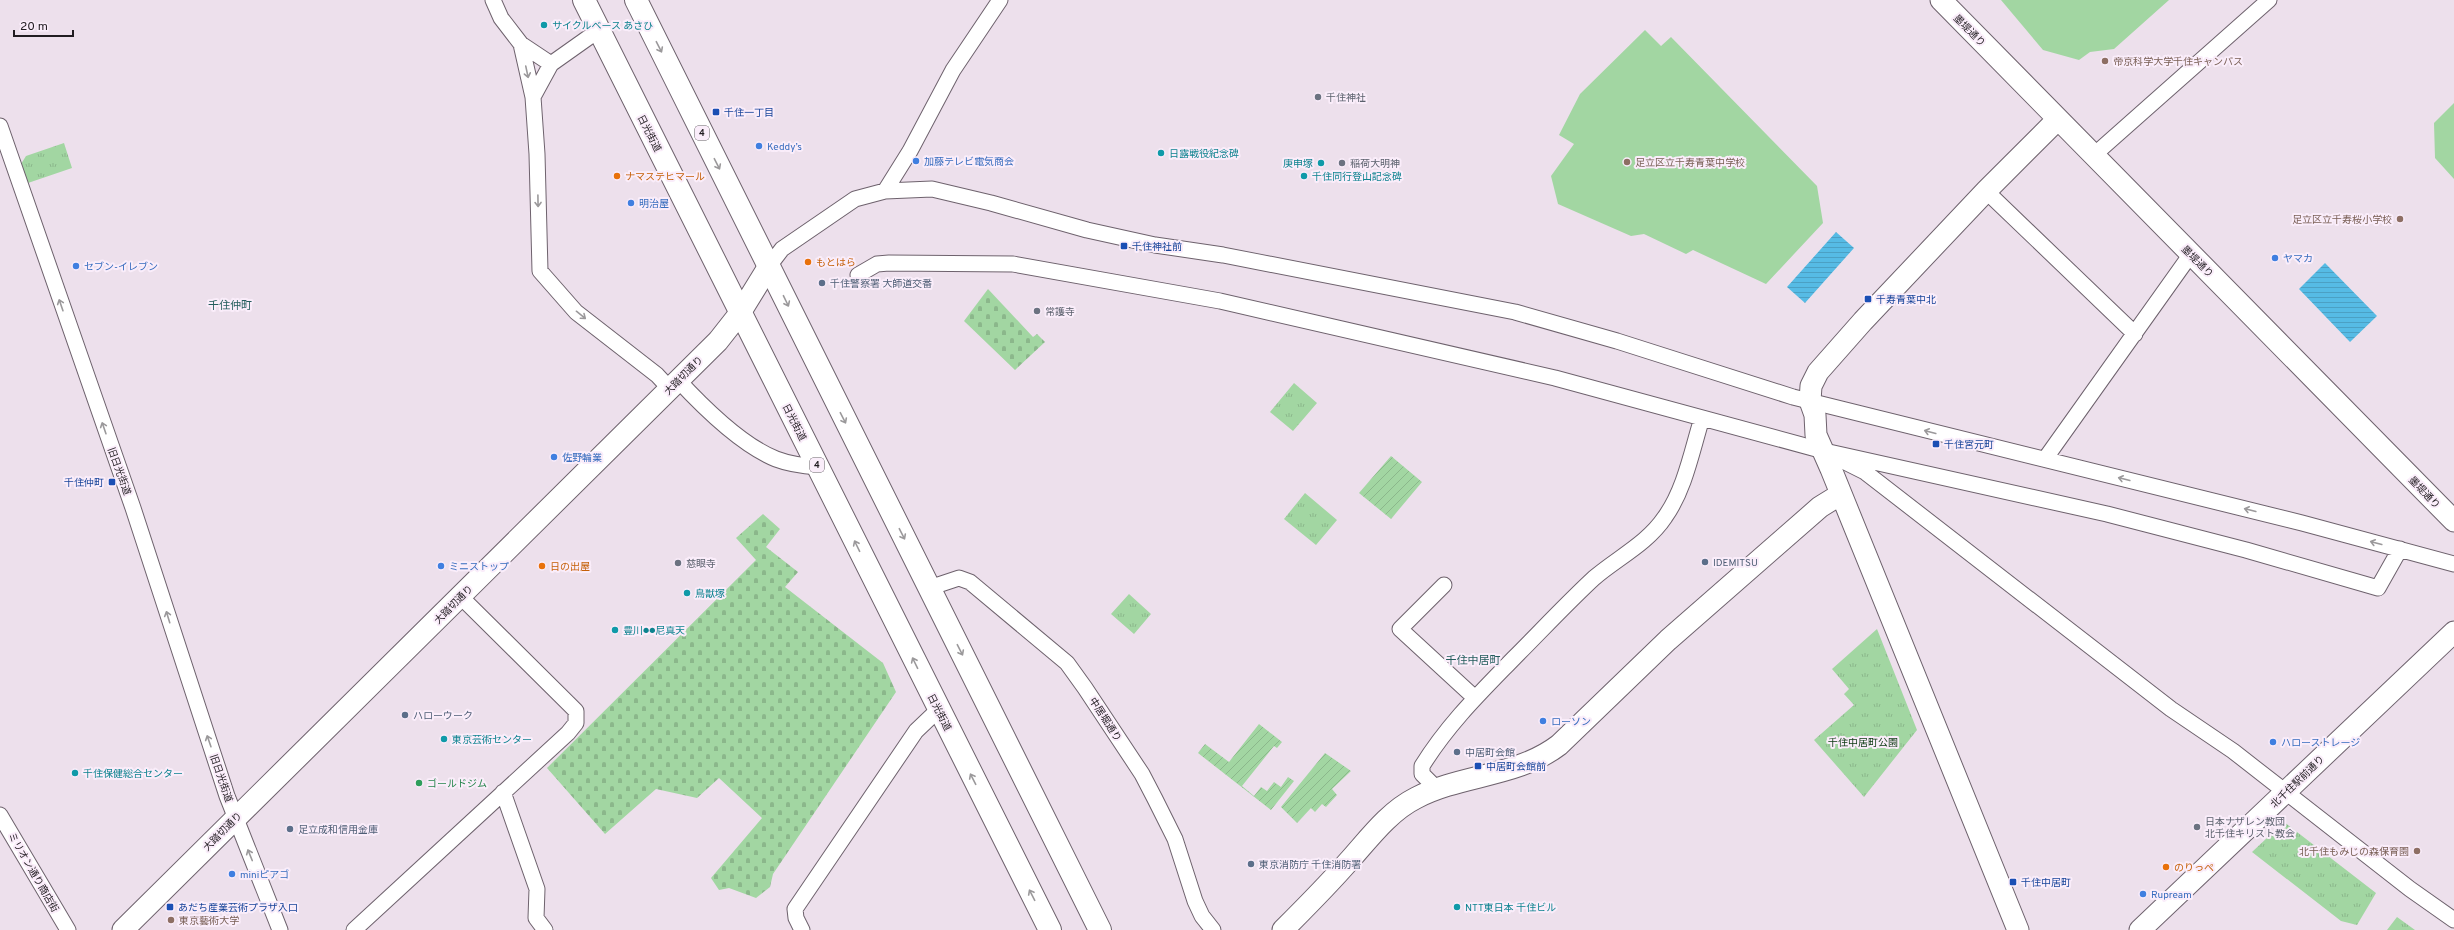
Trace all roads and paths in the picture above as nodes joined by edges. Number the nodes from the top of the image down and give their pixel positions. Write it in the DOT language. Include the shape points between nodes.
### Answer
graph roads {
  1 [pos="493,0"];
  2 [pos="584,0"];
  3 [pos="636,0"];
  4 [pos="1000,0"];
  5 [pos="1941,0"];
  6 [pos="2269,0"];
  7 [pos="599,30"];
  8 [pos="521,44"];
  9 [pos="551,64"];
  10 [pos="533,97"];
  11 [pos="2058,119"];
  12 [pos="0,126"];
  13 [pos="2094,155"];
  14 [pos="885,191"];
  15 [pos="1986,191"];
  16 [pos="2191,254"];
  17 [pos="769,266"];
  18 [pos="858,275"];
  19 [pos="740,313"];
  20 [pos="2135,334"];
  21 [pos="674,384"];
  22 [pos="1810,401"];
  23 [pos="1702,418"];
  24 [pos="1820,450"];
  25 [pos="2045,459"];
  26 [pos="818,467"];
  27 [pos="1841,494"];
  28 [pos="2454,521"];
  29 [pos="2400,549"];
  30 [pos="2454,564"];
  31 [pos="1444,584"];
  32 [pos="929,588"];
  33 [pos="461,597"];
  34 [pos="2454,632"];
  35 [pos="1475,698"];
  36 [pos="938,710"];
  37 [pos="1436,788"];
  38 [pos="503,792"];
  39 [pos="2285,793"];
  40 [pos="0,815"];
  41 [pos="235,817"];
  42 [pos="2454,920"];
  43 [pos="68,930"];
  44 [pos="123,930"];
  45 [pos="280,930"];
  46 [pos="354,930"];
  47 [pos="545,930"];
  48 [pos="802,930"];
  49 [pos="1050,930"];
  50 [pos="1100,930"];
  51 [pos="1213,930"];
  52 [pos="1283,930"];
  53 [pos="2018,930"];
  54 [pos="2140,930"];
  1 -- 8 [label="street" via="501,18"];
  2 -- 7 [label="highway, 日光街道 / 4"];
  3 -- 17 [label="highway, 4, one-way"];
  4 -- 14 [label="street" via="953,70 910,151"];
  5 -- 11 [label="street, 墨堤通り"];
  6 -- 13 [label="street"];
  7 -- 9 [label="street"];
  7 -- 19 [label="highway, 日光街道 / 4"];
  8 -- 9 [label="street"];
  8 -- 10 [label="street, one-way"];
  9 -- 10 [label="street"];
  10 -- 21 [label="street, one-way" via="538,154 540,271 576,312 657,375"];
  11 -- 13 [label="street, 墨堤通り"];
  11 -- 15 [label="street"];
  41 -- 12 [label="street, 旧日光街道, one-way" via="133,508"];
  13 -- 16 [label="street, 墨堤通り"];
  14 -- 17 [label="street" via="855,199 782,250"];
  14 -- 22 [label="street" via="932,189 1147,244 1223,255 1515,312"];
  15 -- 20 [label="street"];
  15 -- 22 [label="street" via="1818,372 1811,386"];
  16 -- 20 [label="street"];
  16 -- 28 [label="street, 墨堤通り"];
  17 -- 19 [label="street, 大踏切通り"];
  17 -- 32 [label="highway, 4, one-way"];
  18 -- 23 [label="street" via="877,264 889,263 1013,264 1220,301 1555,378"];
  19 -- 21 [label="street, 大踏切通り" via="718,341"];
  19 -- 26 [label="highway, 日光街道 / 4"];
  20 -- 25 [label="street"];
  21 -- 26 [label="street" via="693,396 741,438 775,459 796,465"];
  21 -- 33 [label="street, 大踏切通り"];
  22 -- 24 [label="street" via="1815,415"];
  25 -- 22 [label="street, one-way"];
  23 -- 24 [label="street"];
  23 -- 35 [label="street" via="1682,481 1666,516 1656,530 1602,571 1564,606"];
  24 -- 27 [label="street"];
  24 -- 29 [label="street" via="2114,516 2378,588"];
  24 -- 39 [label="street" via="1865,472 2166,705 2233,751"];
  29 -- 25 [label="street, one-way"];
  36 -- 26 [label="highway, 日光街道 / 4, one-way"];
  27 -- 37 [label="street" via="1820,507 1668,640 1546,755 1520,766"];
  27 -- 53 [label="street"];
  29 -- 30 [label="street"];
  31 -- 35 [label="street" via="1400,629"];
  32 -- 50 [label="highway, 4, one-way"];
  32 -- 51 [label="street, 中居堀通り" via="959,578 970,582 1067,663 1142,774 1175,839 1195,900"];
  33 -- 38 [label="street" via="576,711 576,723 568,733"];
  33 -- 41 [label="street, 大踏切通り"];
  34 -- 39 [label="street, 北千住駅前通り"];
  35 -- 37 [label="street" via="1454,720 1422,766 1422,774"];
  36 -- 48 [label="street" via="916,731 795,909"];
  49 -- 36 [label="highway, 日光街道 / 4, one-way"];
  37 -- 52 [label="street" via="1413,799 1391,815"];
  38 -- 46 [label="street"];
  38 -- 47 [label="street" via="538,889 536,918"];
  39 -- 42 [label="street"];
  39 -- 54 [label="street, 北千住駅前通り"];
  40 -- 43 [label="street, ミリオン通り商店街"];
  41 -- 44 [label="street, 大踏切通り"];
  45 -- 41 [label="street, 旧日光街道, one-way"];
}
